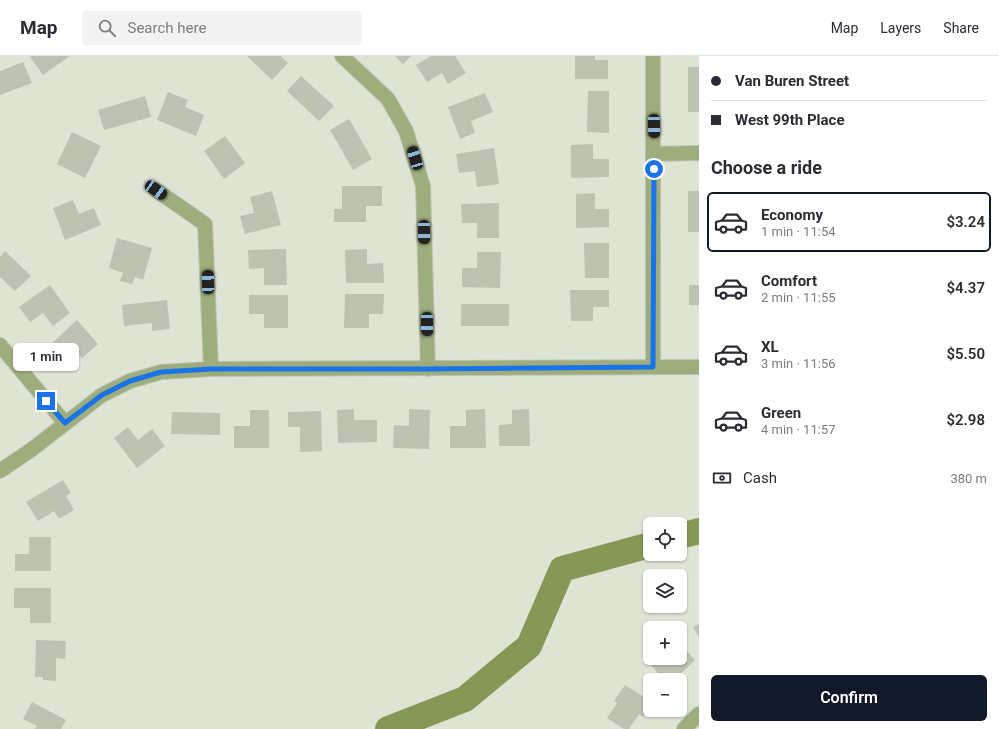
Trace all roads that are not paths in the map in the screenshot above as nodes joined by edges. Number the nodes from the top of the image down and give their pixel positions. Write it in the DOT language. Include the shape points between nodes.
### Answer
graph roads {
  1 [pos="342,56"];
  2 [pos="653,56"];
  3 [pos="699,153"];
  4 [pos="654,154"];
  5 [pos="156,190"];
  6 [pos="0,345"];
  7 [pos="653,367"];
  8 [pos="699,367"];
  9 [pos="211,369"];
  10 [pos="428,369"];
  11 [pos="65,423"];
  12 [pos="0,471"];
  13 [pos="699,714"];
  14 [pos="684,729"];
  1 -- 10 [label="street" via="388,99 406,130 423,186"];
  2 -- 4 [label="street"];
  3 -- 4 [label="street"];
  4 -- 7 [label="street"];
  5 -- 9 [label="street" via="205,224"];
  6 -- 11 [label="street"];
  7 -- 8 [label="street"];
  7 -- 10 [label="street"];
  9 -- 10 [label="street"];
  9 -- 11 [label="street" via="161,372 130,381 102,395"];
  11 -- 12 [label="street"];
  13 -- 14 [label="street"];
}
